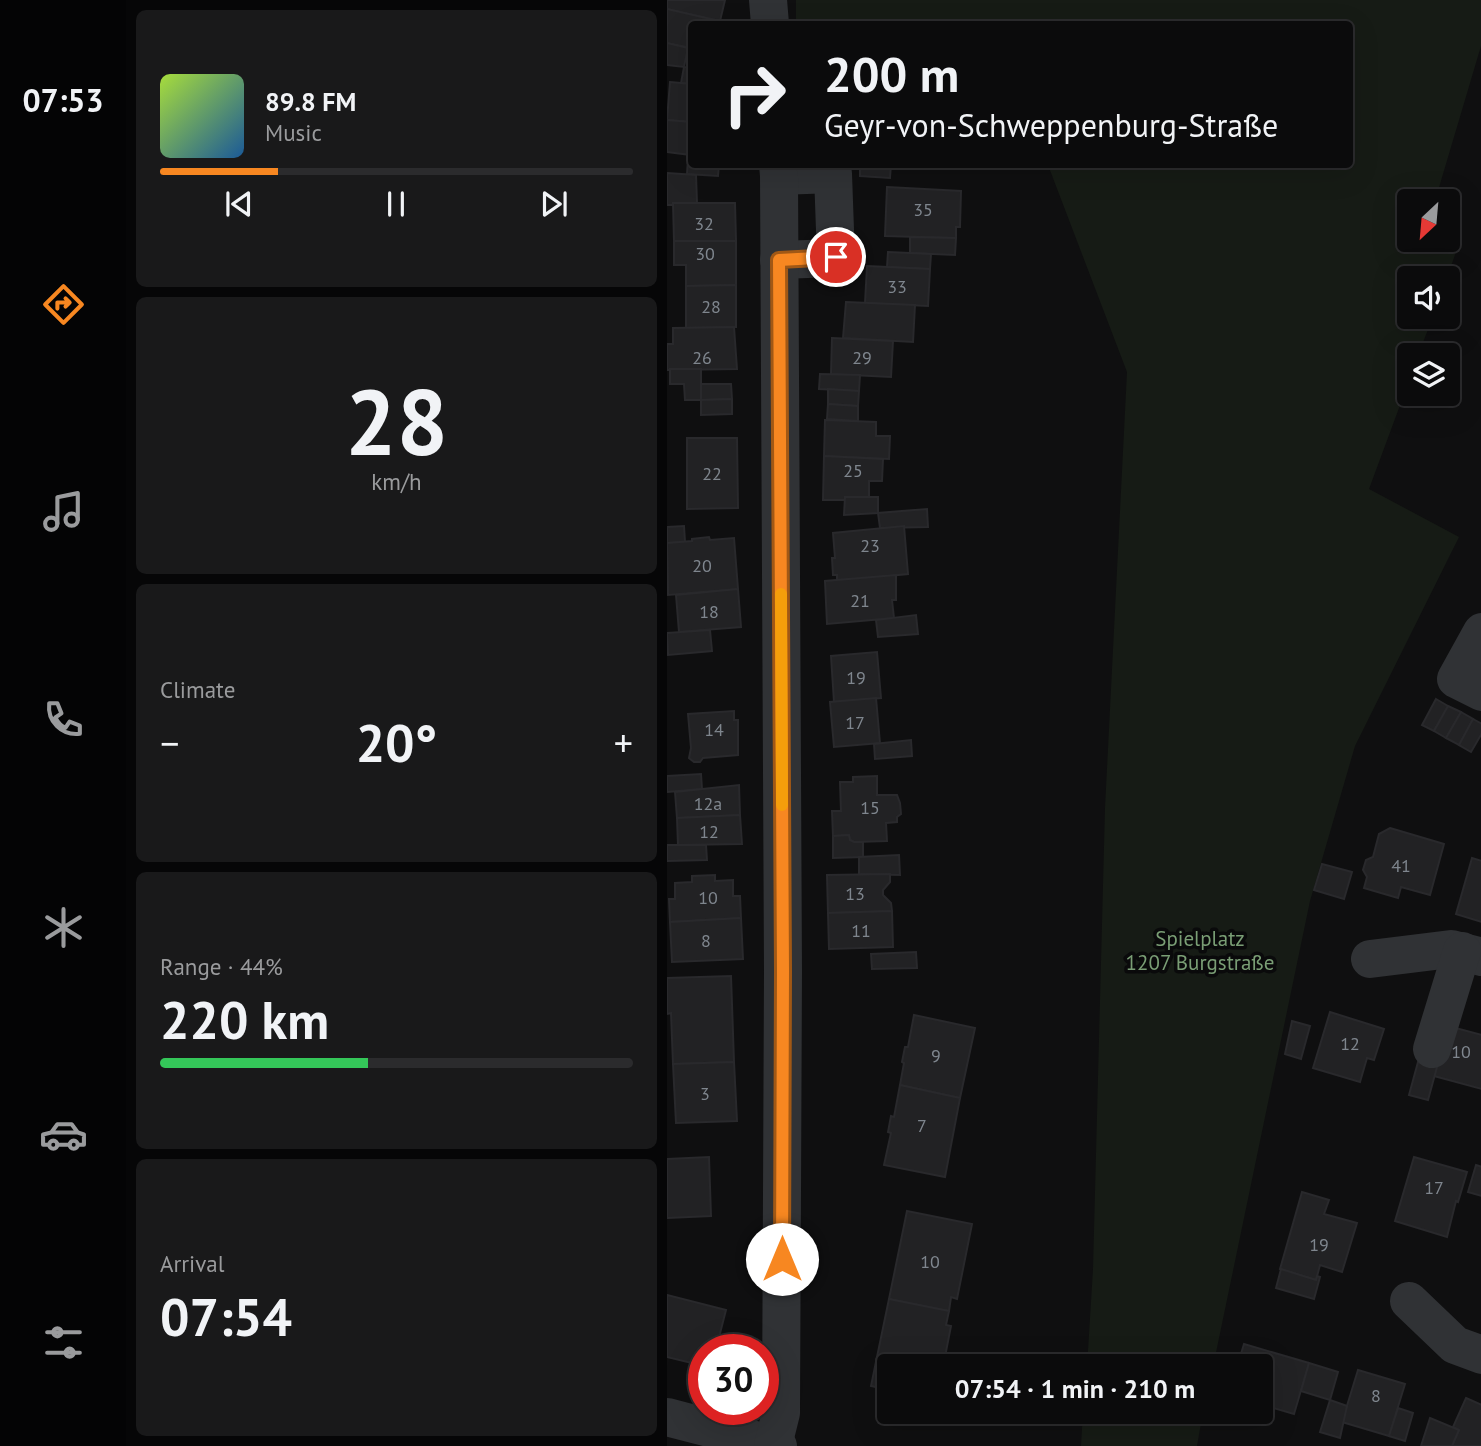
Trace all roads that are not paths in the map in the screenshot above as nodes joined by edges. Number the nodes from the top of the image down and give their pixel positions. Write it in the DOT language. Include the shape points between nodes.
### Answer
graph roads {
  1 [pos="768,0"];
  2 [pos="770,21"];
  3 [pos="779,170"];
  4 [pos="779,260"];
  5 [pos="1481,632"];
  6 [pos="1481,692"];
  7 [pos="1472,954"];
  8 [pos="1370,959"];
  9 [pos="1432,1049"];
  10 [pos="1409,1301"];
  11 [pos="1481,1356"];
  12 [pos="667,1417"];
  13 [pos="775,1445"];
  1 -- 2 [label="street"];
  3 -- 4 [label="street"];
  3 -- 4 [label="street" via="833,174 836,257"];
  4 -- 13 [label="street" via="783,984 781,1413"];
  5 -- 6 [label="street" via="1456,678"];
  7 -- 8 [label="street" via="1451,949"];
  7 -- 9 [label="street"];
  10 -- 11 [label="street" via="1455,1345"];
  12 -- 13 [label="street"];
}
